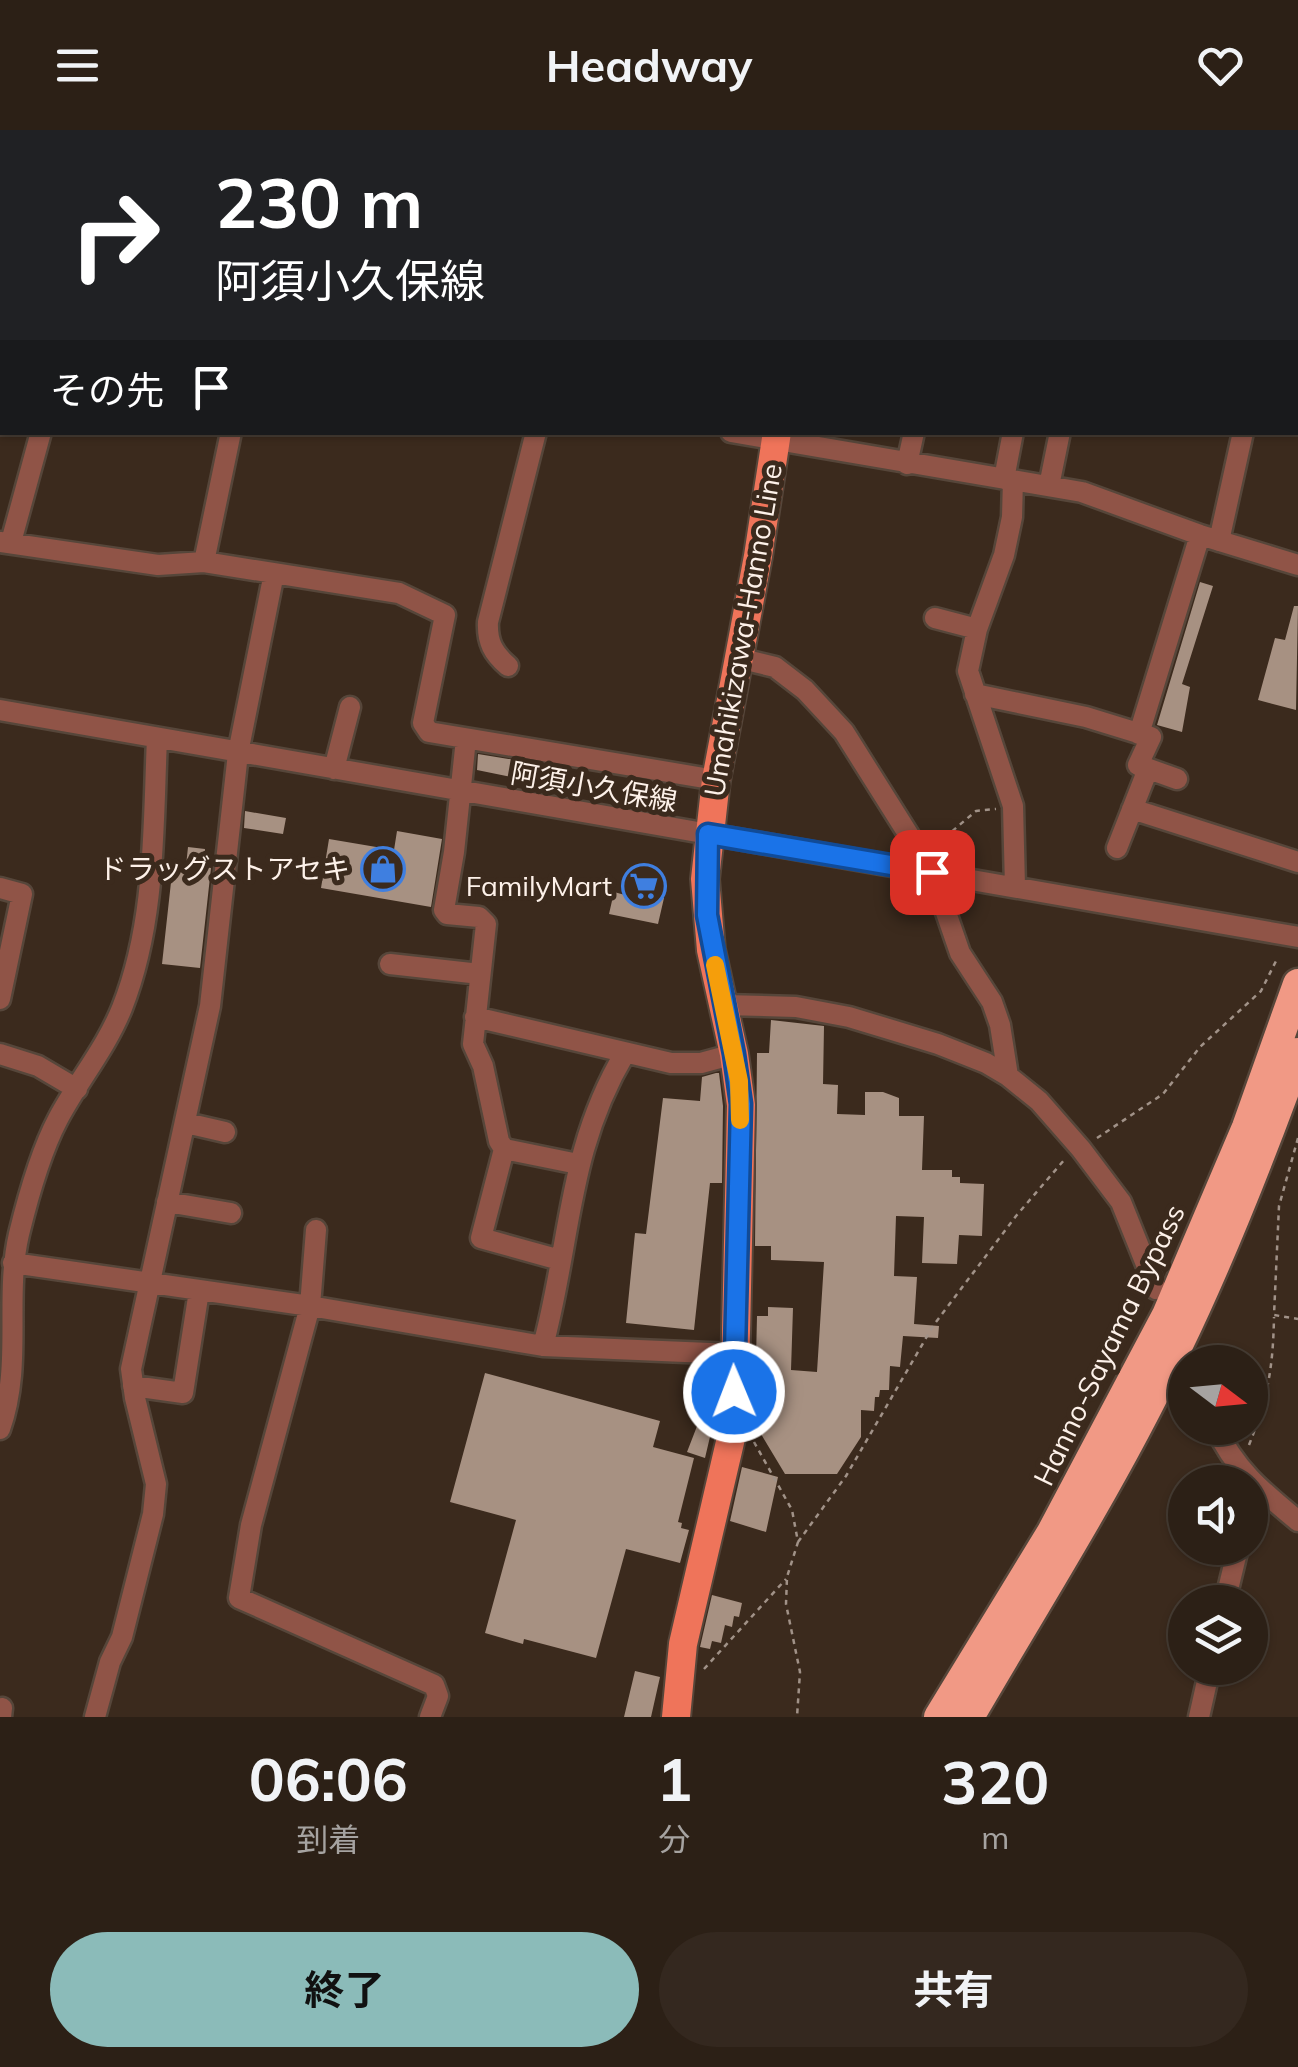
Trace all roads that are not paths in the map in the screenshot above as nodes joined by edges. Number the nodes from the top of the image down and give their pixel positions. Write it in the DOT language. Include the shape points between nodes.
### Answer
graph roads {
  1 [pos="40,435"];
  2 [pos="231,435"];
  3 [pos="535,435"];
  4 [pos="913,435"];
  5 [pos="1013,435"];
  6 [pos="1059,435"];
  7 [pos="1242,435"];
  8 [pos="777,436"];
  9 [pos="907,464"];
  10 [pos="1009,479"];
  11 [pos="1049,486"];
  12 [pos="1209,538"];
  13 [pos="6,542"];
  14 [pos="204,562"];
  15 [pos="1298,566"];
  16 [pos="274,573"];
  17 [pos="934,618"];
  18 [pos="977,629"];
  19 [pos="738,658"];
  20 [pos="508,666"];
  21 [pos="975,694"];
  22 [pos="350,707"];
  23 [pos="0,710"];
  24 [pos="1139,734"];
  25 [pos="156,738"];
  26 [pos="466,739"];
  27 [pos="238,752"];
  28 [pos="1148,768"];
  29 [pos="334,769"];
  30 [pos="1177,779"];
  31 [pos="716,780"];
  32 [pos="460,792"];
  33 [pos="1132,809"];
  34 [pos="708,834"];
  35 [pos="1116,848"];
  36 [pos="1298,862"];
  37 [pos="928,865"];
  38 [pos="1015,887"];
  39 [pos="0,888"];
  40 [pos="1298,936"];
  41 [pos="390,964"];
  42 [pos="480,974"];
  43 [pos="1298,984"];
  44 [pos="0,999"];
  45 [pos="724,1005"];
  46 [pos="475,1017"];
  47 [pos="625,1053"];
  48 [pos="1298,1053"];
  49 [pos="0,1054"];
  50 [pos="734,1054"];
  51 [pos="1008,1076"];
  52 [pos="76,1089"];
  53 [pos="186,1123"];
  54 [pos="225,1132"];
  55 [pos="504,1150"];
  56 [pos="578,1164"];
  57 [pos="167,1202"];
  58 [pos="232,1213"];
  59 [pos="316,1230"];
  60 [pos="560,1260"];
  61 [pos="14,1263"];
  62 [pos="150,1284"];
  63 [pos="1156,1289"];
  64 [pos="199,1291"];
  65 [pos="310,1306"];
  66 [pos="1186,1345"];
  67 [pos="542,1346"];
  68 [pos="733,1354"];
  69 [pos="1168,1379"];
  70 [pos="133,1386"];
  71 [pos="0,1429"];
  72 [pos="1268,1497"];
  73 [pos="1298,1521"];
  74 [pos="1206,1685"];
  75 [pos="675,1716"];
  76 [pos="95,1717"];
  77 [pos="430,1717"];
  78 [pos="939,1717"];
  79 [pos="968,1717"];
  80 [pos="1199,1717"];
  1 -- 13 [label="street"];
  2 -- 14 [label="street"];
  3 -- 20 [label="street" via="488,622 487,638"];
  4 -- 9 [label="street"];
  5 -- 10 [label="street"];
  6 -- 11 [label="street"];
  7 -- 12 [label="street"];
  8 -- 9 [label="street"];
  8 -- 19 [label="main road, Umahikizawa-Hanno Line"];
  9 -- 10 [label="street"];
  10 -- 11 [label="street"];
  10 -- 18 [label="street" via="1012,517 1004,555"];
  11 -- 12 [label="street"];
  12 -- 15 [label="street"];
  12 -- 24 [label="street"];
  13 -- 14 [label="street" via="158,565"];
  14 -- 16 [label="street"];
  16 -- 26 [label="street" via="399,592 445,615 422,723 429,732"];
  16 -- 27 [label="street"];
  17 -- 18 [label="street"];
  18 -- 21 [label="street" via="968,672"];
  19 -- 31 [label="main road, Umahikizawa-Hanno Line"];
  19 -- 37 [label="street" via="775,667 844,732"];
  21 -- 24 [label="street"];
  21 -- 38 [label="street" via="1013,806"];
  22 -- 29 [label="street"];
  23 -- 25 [label="street, 阿須小久保線"];
  24 -- 28 [label="street" via="1150,737 1138,765"];
  25 -- 27 [label="street, 阿須小久保線"];
  25 -- 52 [label="street" via="150,883 139,951 118,1017"];
  26 -- 31 [label="street"];
  26 -- 32 [label="street"];
  27 -- 29 [label="street, 阿須小久保線"];
  27 -- 53 [label="street" via="210,1006"];
  28 -- 30 [label="street"];
  28 -- 33 [label="street"];
  29 -- 32 [label="street, 阿須小久保線"];
  31 -- 34 [label="main road, Umahikizawa-Hanno Line"];
  32 -- 34 [label="street, 阿須小久保線"];
  32 -- 42 [label="street" via="444,910 484,920"];
  33 -- 35 [label="street"];
  33 -- 36 [label="street"];
  34 -- 37 [label="street, 阿須小久保線"];
  34 -- 45 [label="main road, Umahikizawa-Hanno Line" via="707,915"];
  37 -- 38 [label="street, 阿須小久保線"];
  37 -- 51 [label="street" via="960,954 992,1002"];
  38 -- 40 [label="street, 阿須小久保線"];
  39 -- 44 [label="street" via="22,894"];
  41 -- 42 [label="street"];
  42 -- 46 [label="street"];
  43 -- 78 [label="highway, Hanno-Sayama Bypass" via="1247,1127 1159,1330 1052,1532"];
  45 -- 50 [label="main road, Umahikizawa-Hanno Line"];
  45 -- 51 [label="street" via="849,1017 938,1044"];
  46 -- 47 [label="street"];
  46 -- 55 [label="street" via="473,1044"];
  47 -- 50 [label="street" via="671,1063"];
  47 -- 56 [label="street" via="604,1088"];
  48 -- 66 [label="highway, Hanno-Sayama Bypass"];
  49 -- 52 [label="street"];
  50 -- 68 [label="main road, Umahikizawa-Hanno Line" via="741,1104"];
  51 -- 63 [label="street" via="1039,1101 1121,1202"];
  52 -- 61 [label="street" via="38,1172"];
  53 -- 54 [label="street"];
  53 -- 57 [label="street"];
  55 -- 56 [label="street"];
  55 -- 60 [label="street" via="481,1238"];
  56 -- 60 [label="street"];
  57 -- 58 [label="street"];
  57 -- 62 [label="street"];
  59 -- 65 [label="street"];
  60 -- 67 [label="street"];
  61 -- 62 [label="street"];
  61 -- 71 [label="street" via="11,1398"];
  62 -- 64 [label="street"];
  62 -- 70 [label="street"];
  64 -- 65 [label="street"];
  64 -- 70 [label="street" via="183,1394"];
  65 -- 67 [label="street"];
  65 -- 77 [label="street" via="251,1525 239,1598 434,1685 438,1696"];
  67 -- 68 [label="street"];
  68 -- 75 [label="main road, Umahikizawa-Hanno Line" via="734,1425 693,1597"];
  69 -- 79 [label="highway, Hanno-Sayama Bypass"];
  70 -- 76 [label="street" via="156,1484 154,1514"];
  72 -- 73 [label="street"];
  74 -- 80 [label="street"];
}
